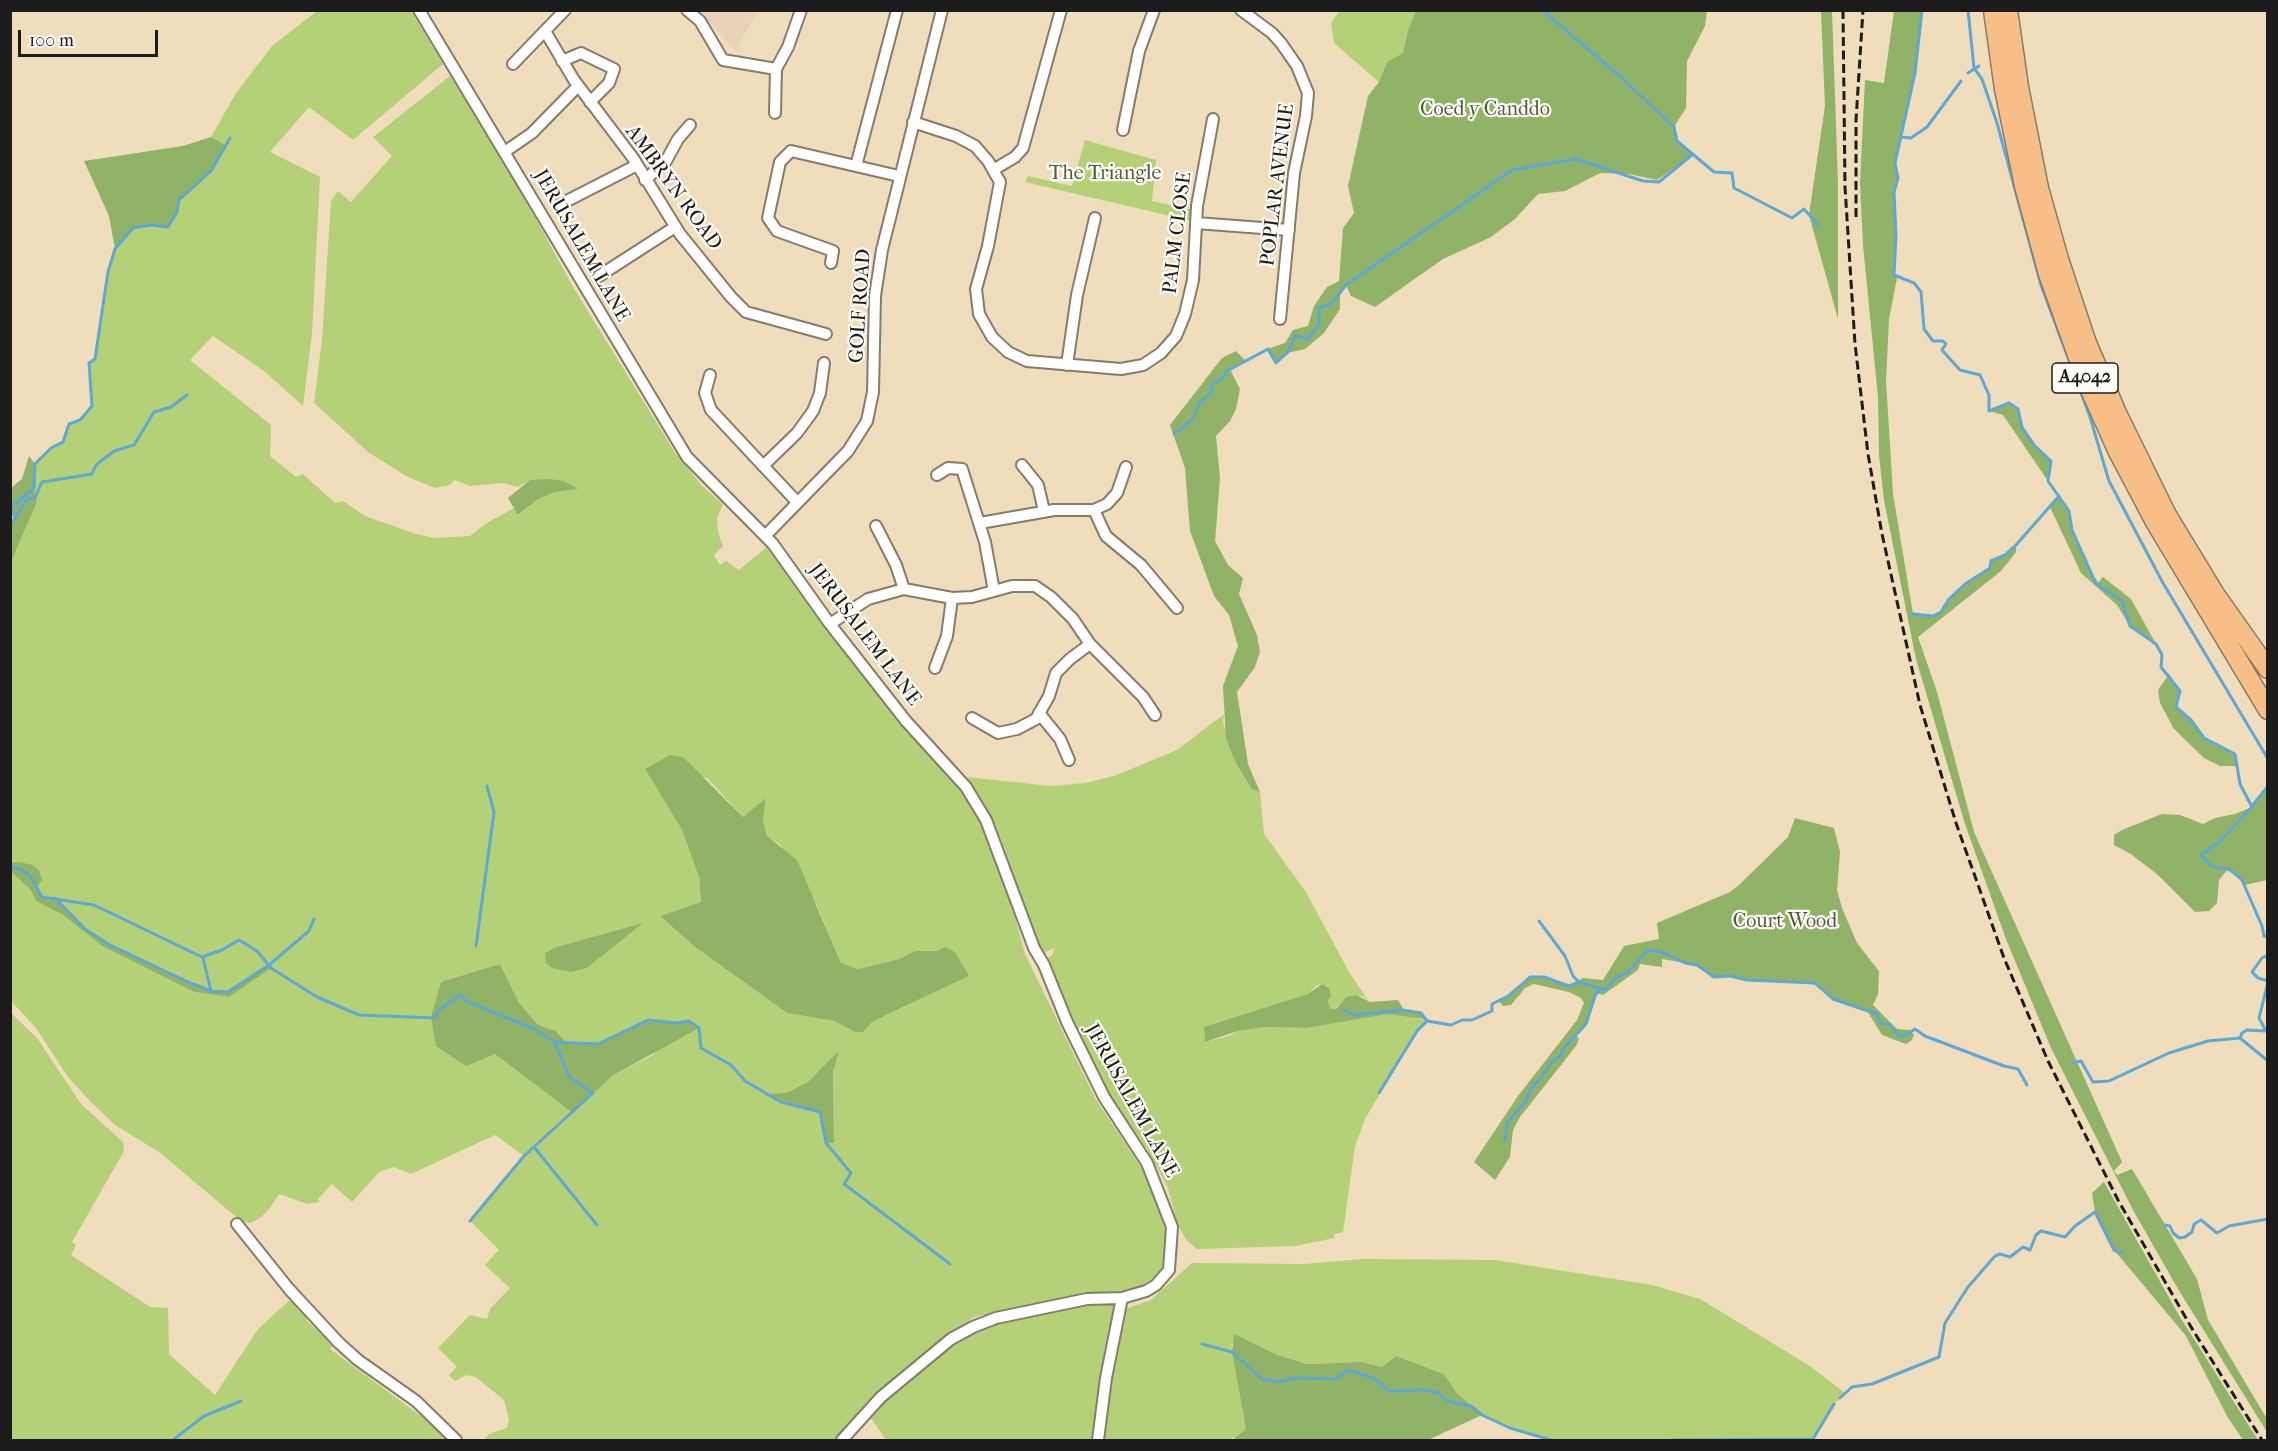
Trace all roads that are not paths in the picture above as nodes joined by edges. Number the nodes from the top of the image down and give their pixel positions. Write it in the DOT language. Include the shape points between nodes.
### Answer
graph roads {
  1 [pos="419,10"];
  2 [pos="565,10"];
  3 [pos="687,10"];
  4 [pos="801,10"];
  5 [pos="897,10"];
  6 [pos="942,10"];
  7 [pos="1061,10"];
  8 [pos="1154,10"];
  9 [pos="1240,10"];
  10 [pos="1993,10"];
  11 [pos="2008,10"];
  12 [pos="545,31"];
  13 [pos="562,61"];
  14 [pos="513,64"];
  15 [pos="776,69"];
  16 [pos="578,86"];
  17 [pos="590,102"];
  18 [pos="775,113"];
  19 [pos="1214,119"];
  20 [pos="913,122"];
  21 [pos="690,125"];
  22 [pos="1122,130"];
  23 [pos="506,151"];
  24 [pos="637,165"];
  25 [pos="856,166"];
  26 [pos="993,170"];
  27 [pos="899,176"];
  28 [pos="645,180"];
  29 [pos="561,204"];
  30 [pos="1095,218"];
  31 [pos="1196,223"];
  32 [pos="675,227"];
  33 [pos="1289,230"];
  34 [pos="831,262"];
  35 [pos="599,276"];
  36 [pos="1280,319"];
  37 [pos="826,334"];
  38 [pos="824,363"];
  39 [pos="1067,365"];
  40 [pos="710,375"];
  41 [pos="1022,465"];
  42 [pos="763,466"];
  43 [pos="1126,467"];
  44 [pos="937,475"];
  45 [pos="797,502"];
  46 [pos="1094,510"];
  47 [pos="1044,511"];
  48 [pos="980,523"];
  49 [pos="876,526"];
  50 [pos="766,535"];
  51 [pos="904,589"];
  52 [pos="994,591"];
  53 [pos="952,598"];
  54 [pos="1177,608"];
  55 [pos="830,624"];
  56 [pos="1090,644"];
  57 [pos="935,668"];
  58 [pos="2268,669"];
  59 [pos="2268,710"];
  60 [pos="1039,713"];
  61 [pos="1155,715"];
  62 [pos="972,718"];
  63 [pos="1069,760"];
  64 [pos="237,1224"];
  65 [pos="1122,1298"];
  66 [pos="456,1440"];
  67 [pos="842,1440"];
  68 [pos="1098,1440"];
  1 -- 23 [label="street, JERUSALEM LANE"];
  2 -- 12 [label="street"];
  3 -- 15 [label="street" via="700,21 723,60"];
  4 -- 15 [label="street"];
  5 -- 25 [label="street"];
  6 -- 20 [label="street, GOLF ROAD"];
  7 -- 26 [label="street" via="1023,148"];
  8 -- 22 [label="street" via="1139,51"];
  9 -- 33 [label="street, POPLAR AVENUE" via="1281,43 1297,66 1308,93"];
  10 -- 59 [label="highway, A4042" via="2028,204 2050,282 2087,383 2155,522"];
  11 -- 58 [label="highway, A4042" via="2039,188 2087,343 2167,515 2215,594"];
  12 -- 13 [label="street, AMBRYN ROAD"];
  12 -- 14 [label="street"];
  13 -- 16 [label="street, AMBRYN ROAD"];
  13 -- 17 [label="street" via="581,53 614,69 609,83"];
  15 -- 18 [label="street"];
  16 -- 17 [label="street, AMBRYN ROAD"];
  16 -- 23 [label="street" via="532,133"];
  17 -- 24 [label="street, AMBRYN ROAD"];
  19 -- 31 [label="street, PALM CLOSE"];
  20 -- 26 [label="street" via="975,146"];
  20 -- 27 [label="street, GOLF ROAD"];
  21 -- 28 [label="street" via="666,161"];
  23 -- 50 [label="street, JERUSALEM LANE" via="550,232 687,457"];
  24 -- 28 [label="street, AMBRYN ROAD"];
  24 -- 29 [label="street"];
  25 -- 27 [label="street"];
  25 -- 34 [label="street" via="791,151 780,162 768,218 777,231 833,251"];
  26 -- 39 [label="street, PALM CLOSE" via="1000,182 976,289 980,314 992,337 1008,352 1027,361"];
  27 -- 45 [label="street, GOLF ROAD" via="875,296 873,392 867,421 823,480"];
  28 -- 32 [label="street, AMBRYN ROAD"];
  30 -- 39 [label="street" via="1077,295"];
  31 -- 33 [label="street"];
  31 -- 39 [label="street, PALM CLOSE" via="1193,280 1185,314 1176,336 1161,353 1143,364 1121,369"];
  32 -- 35 [label="street"];
  32 -- 37 [label="street, AMBRYN ROAD" via="746,312"];
  33 -- 36 [label="street, POPLAR AVENUE"];
  38 -- 42 [label="street" via="813,411"];
  40 -- 42 [label="street" via="705,393 711,410"];
  41 -- 47 [label="street" via="1038,484"];
  42 -- 45 [label="street"];
  43 -- 46 [label="street" via="1117,493"];
  44 -- 48 [label="street" via="948,468 962,469"];
  45 -- 50 [label="street, GOLF ROAD"];
  46 -- 47 [label="street"];
  46 -- 54 [label="street" via="1106,536 1141,565"];
  47 -- 48 [label="street"];
  48 -- 52 [label="street"];
  49 -- 51 [label="street"];
  50 -- 55 [label="street, JERUSALEM LANE"];
  51 -- 53 [label="street"];
  51 -- 55 [label="street" via="868,599"];
  52 -- 53 [label="street"];
  52 -- 56 [label="street" via="1035,586 1073,620"];
  53 -- 57 [label="street" via="947,636"];
  55 -- 65 [label="street, JERUSALEM LANE" via="906,721 966,786 987,820 1034,948 1067,1022 1104,1097 1148,1163 1172,1227 1169,1270 1146,1291"];
  56 -- 60 [label="street" via="1056,673"];
  56 -- 61 [label="street" via="1143,697"];
  60 -- 62 [label="street" via="1036,719 1017,729 998,733"];
  60 -- 63 [label="street" via="1060,739"];
  64 -- 66 [label="street" via="339,1343 416,1401"];
  65 -- 67 [label="street, JERUSALEM LANE" via="1088,1299 996,1318 973,1327 951,1339 881,1397"];
  65 -- 68 [label="street"];
}
